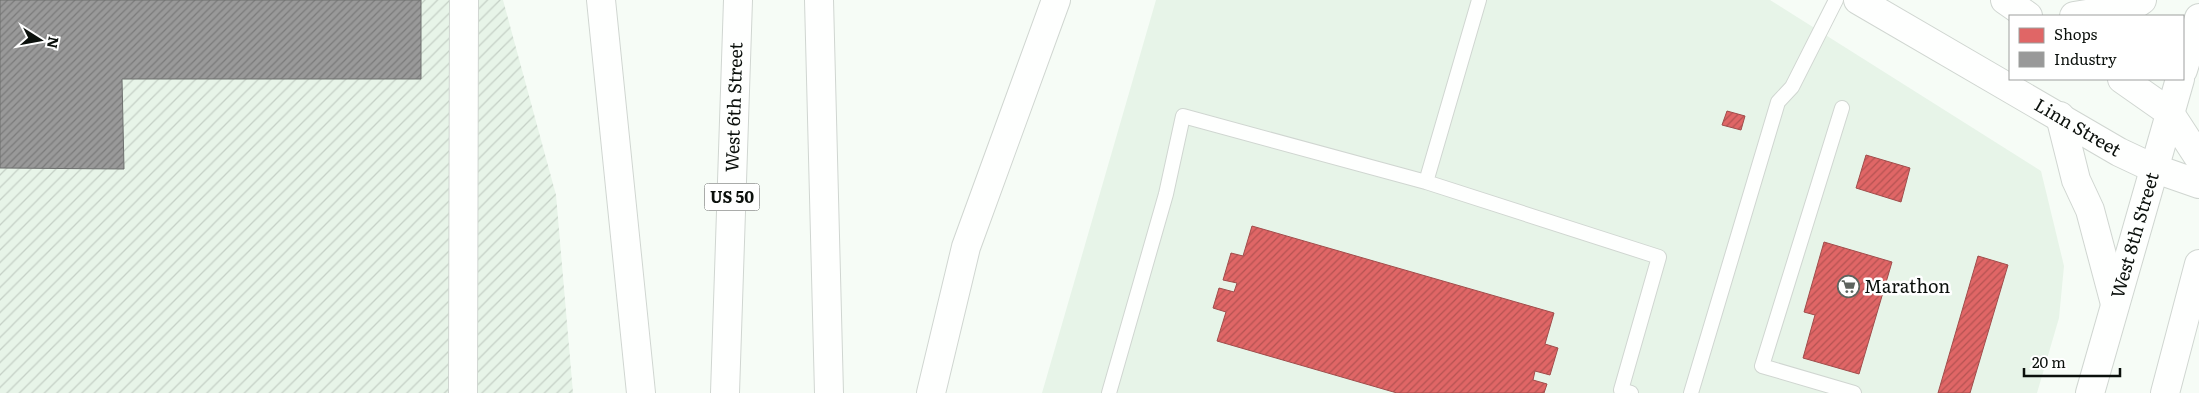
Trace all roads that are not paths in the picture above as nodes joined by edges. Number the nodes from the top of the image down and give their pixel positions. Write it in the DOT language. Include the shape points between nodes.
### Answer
graph roads {
  1 [pos="464,0"];
  2 [pos="601,0"];
  3 [pos="738,0"];
  4 [pos="820,0"];
  5 [pos="1056,0"];
  6 [pos="1479,0"];
  7 [pos="1836,0"];
  8 [pos="1858,0"];
  9 [pos="2005,0"];
  10 [pos="2142,0"];
  11 [pos="2027,15"];
  12 [pos="2080,15"];
  13 [pos="2199,18"];
  14 [pos="2184,67"];
  15 [pos="2123,80"];
  16 [pos="2180,80"];
  17 [pos="1842,108"];
  18 [pos="2169,112"];
  19 [pos="2060,116"];
  20 [pos="2199,158"];
  21 [pos="2153,168"];
  22 [pos="1426,182"];
  23 [pos="2199,184"];
  24 [pos="2199,264"];
  25 [pos="2116,304"];
  26 [pos="2199,345"];
  27 [pos="2173,363"];
  28 [pos="463,393"];
  29 [pos="640,393"];
  30 [pos="725,393"];
  31 [pos="828,393"];
  32 [pos="931,393"];
  33 [pos="1109,393"];
  34 [pos="1631,393"];
  35 [pos="1691,393"];
  36 [pos="1854,393"];
  37 [pos="2090,393"];
  38 [pos="2164,393"];
  1 -- 28 [label="main road"];
  2 -- 29 [label="main road"];
  3 -- 30 [label="main road, West 6th Street / US 50"];
  4 -- 31 [label="main road"];
  5 -- 32 [label="main road" via="966,247"];
  6 -- 22 [label="lane"];
  7 -- 35 [label="lane" via="1792,87 1778,102"];
  8 -- 19 [label="main road, Linn Street"];
  9 -- 11 [label="main road"];
  10 -- 12 [label="main road" via="2132,7"];
  13 -- 14 [label="main road"];
  15 -- 18 [label="main road"];
  16 -- 18 [label="main road, West 8th Street"];
  17 -- 36 [label="lane" via="1762,366"];
  18 -- 20 [label="main road"];
  18 -- 21 [label="main road, West 8th Street"];
  19 -- 21 [label="main road, Linn Street" via="2119,152"];
  19 -- 25 [label="main road" via="2076,180 2090,210"];
  21 -- 23 [label="main road, Linn Street"];
  21 -- 25 [label="main road, West 8th Street"];
  22 -- 33 [label="lane" via="1183,116 1166,194"];
  22 -- 34 [label="lane" via="1658,257 1621,390"];
  24 -- 27 [label="main road"];
  25 -- 37 [label="main road, West 8th Street"];
  26 -- 27 [label="main road"];
  27 -- 38 [label="main road"];
}
